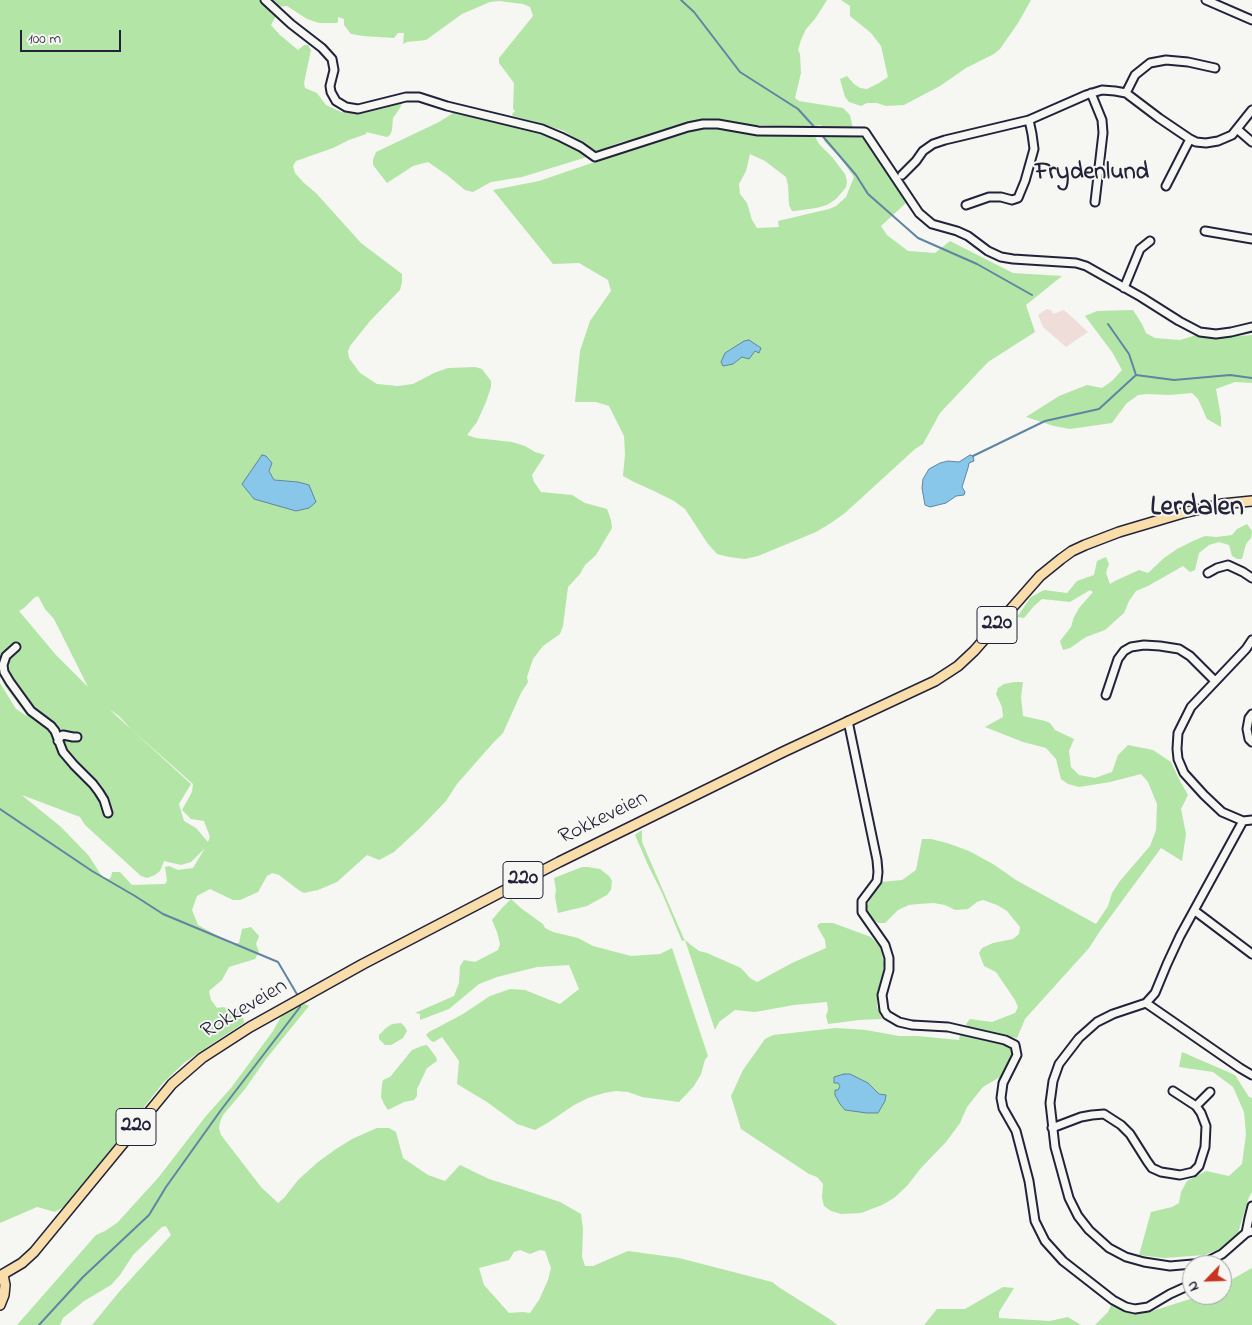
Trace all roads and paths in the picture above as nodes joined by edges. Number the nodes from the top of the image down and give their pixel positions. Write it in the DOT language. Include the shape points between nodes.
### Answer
graph roads {
  1 [pos="265,0"];
  2 [pos="1206,0"];
  3 [pos="1220,3"];
  4 [pos="1252,20"];
  5 [pos="1215,68"];
  6 [pos="1091,93"];
  7 [pos="1126,93"];
  8 [pos="1252,110"];
  9 [pos="1029,120"];
  10 [pos="1237,129"];
  11 [pos="1190,139"];
  12 [pos="1252,142"];
  13 [pos="902,175"];
  14 [pos="1166,186"];
  15 [pos="1095,202"];
  16 [pos="966,205"];
  17 [pos="1205,231"];
  18 [pos="1252,239"];
  19 [pos="1150,241"];
  20 [pos="1124,288"];
  21 [pos="1252,327"];
  22 [pos="1252,501"];
  23 [pos="1208,573"];
  24 [pos="1252,578"];
  25 [pos="1252,640"];
  26 [pos="16,647"];
  27 [pos="1215,681"];
  28 [pos="1106,695"];
  29 [pos="1252,714"];
  30 [pos="848,721"];
  31 [pos="77,737"];
  32 [pos="58,741"];
  33 [pos="1252,742"];
  34 [pos="108,814"];
  35 [pos="1252,820"];
  36 [pos="1244,821"];
  37 [pos="1195,911"];
  38 [pos="1252,954"];
  39 [pos="1146,1002"];
  40 [pos="1252,1075"];
  41 [pos="1173,1090"];
  42 [pos="1210,1092"];
  43 [pos="1196,1106"];
  44 [pos="1052,1128"];
  45 [pos="1252,1206"];
  46 [pos="1249,1232"];
  47 [pos="2,1276"];
  48 [pos="1182,1289"];
  49 [pos="0,1305"];
  1 -- 20 [label="street" via="332,59 334,70 330,92 346,107 358,109 406,97 419,98 542,129 595,157 703,124 758,131 865,132 919,213 932,224 968,236 1001,257 1082,264"];
  2 -- 3 [label="street"];
  3 -- 4 [label="street"];
  5 -- 7 [label="street" via="1166,60 1150,63 1134,75"];
  6 -- 7 [label="street" via="1102,90"];
  6 -- 9 [label="street"];
  6 -- 15 [label="street" via="1102,120 1103,133"];
  7 -- 11 [label="street"];
  8 -- 10 [label="street"];
  9 -- 13 [label="street" via="933,144"];
  9 -- 16 [label="street" via="1034,149 1018,198 989,197"];
  10 -- 11 [label="street" via="1218,142"];
  10 -- 12 [label="street"];
  11 -- 14 [label="street"];
  17 -- 18 [label="street"];
  19 -- 20 [label="street" via="1140,249"];
  20 -- 21 [label="street" via="1200,332 1216,334"];
  22 -- 30 [label="main road, Rokkeveien / 220" via="1177,514 1072,552 1040,576 958,666 935,681"];
  23 -- 24 [label="street" via="1228,565"];
  25 -- 27 [label="street"];
  26 -- 32 [label="street" via="6,656 4,672 26,706 55,731"];
  27 -- 28 [label="street" via="1179,648 1144,645 1124,651"];
  27 -- 36 [label="street" via="1191,707 1178,733 1178,759 1184,773 1222,812"];
  29 -- 33 [label="street" via="1247,729"];
  30 -- 47 [label="main road, Rokkeveien / 220" via="551,866 298,999 215,1048 181,1075 156,1102 34,1252"];
  30 -- 48 [label="street" via="878,860 877,881 862,901 862,912 885,945 889,958 882,995 884,1010 899,1022 948,1027 1015,1045 1017,1055 1002,1083 1001,1098 1016,1131 1035,1221 1044,1241 1063,1261 1126,1307 1135,1310 1148,1307"];
  31 -- 32 [label="street" via="63,735"];
  32 -- 34 [label="street" via="62,752 99,792"];
  35 -- 36 [label="street"];
  36 -- 37 [label="street"];
  37 -- 38 [label="street"];
  37 -- 39 [label="street" via="1155,993"];
  39 -- 40 [label="street"];
  39 -- 44 [label="street" via="1097,1022 1079,1038 1059,1064 1050,1103"];
  41 -- 43 [label="street"];
  42 -- 43 [label="street"];
  43 -- 44 [label="street" via="1206,1126 1205,1147 1199,1166 1193,1172 1180,1175 1152,1168 1130,1134 1104,1114"];
  44 -- 46 [label="street" via="1069,1198 1078,1216 1089,1230 1116,1252 1144,1262 1170,1266 1204,1263 1222,1254"];
  45 -- 46 [label="street" via="1248,1218"];
  47 -- 49 [label="main road" via="5,1285"];
}
